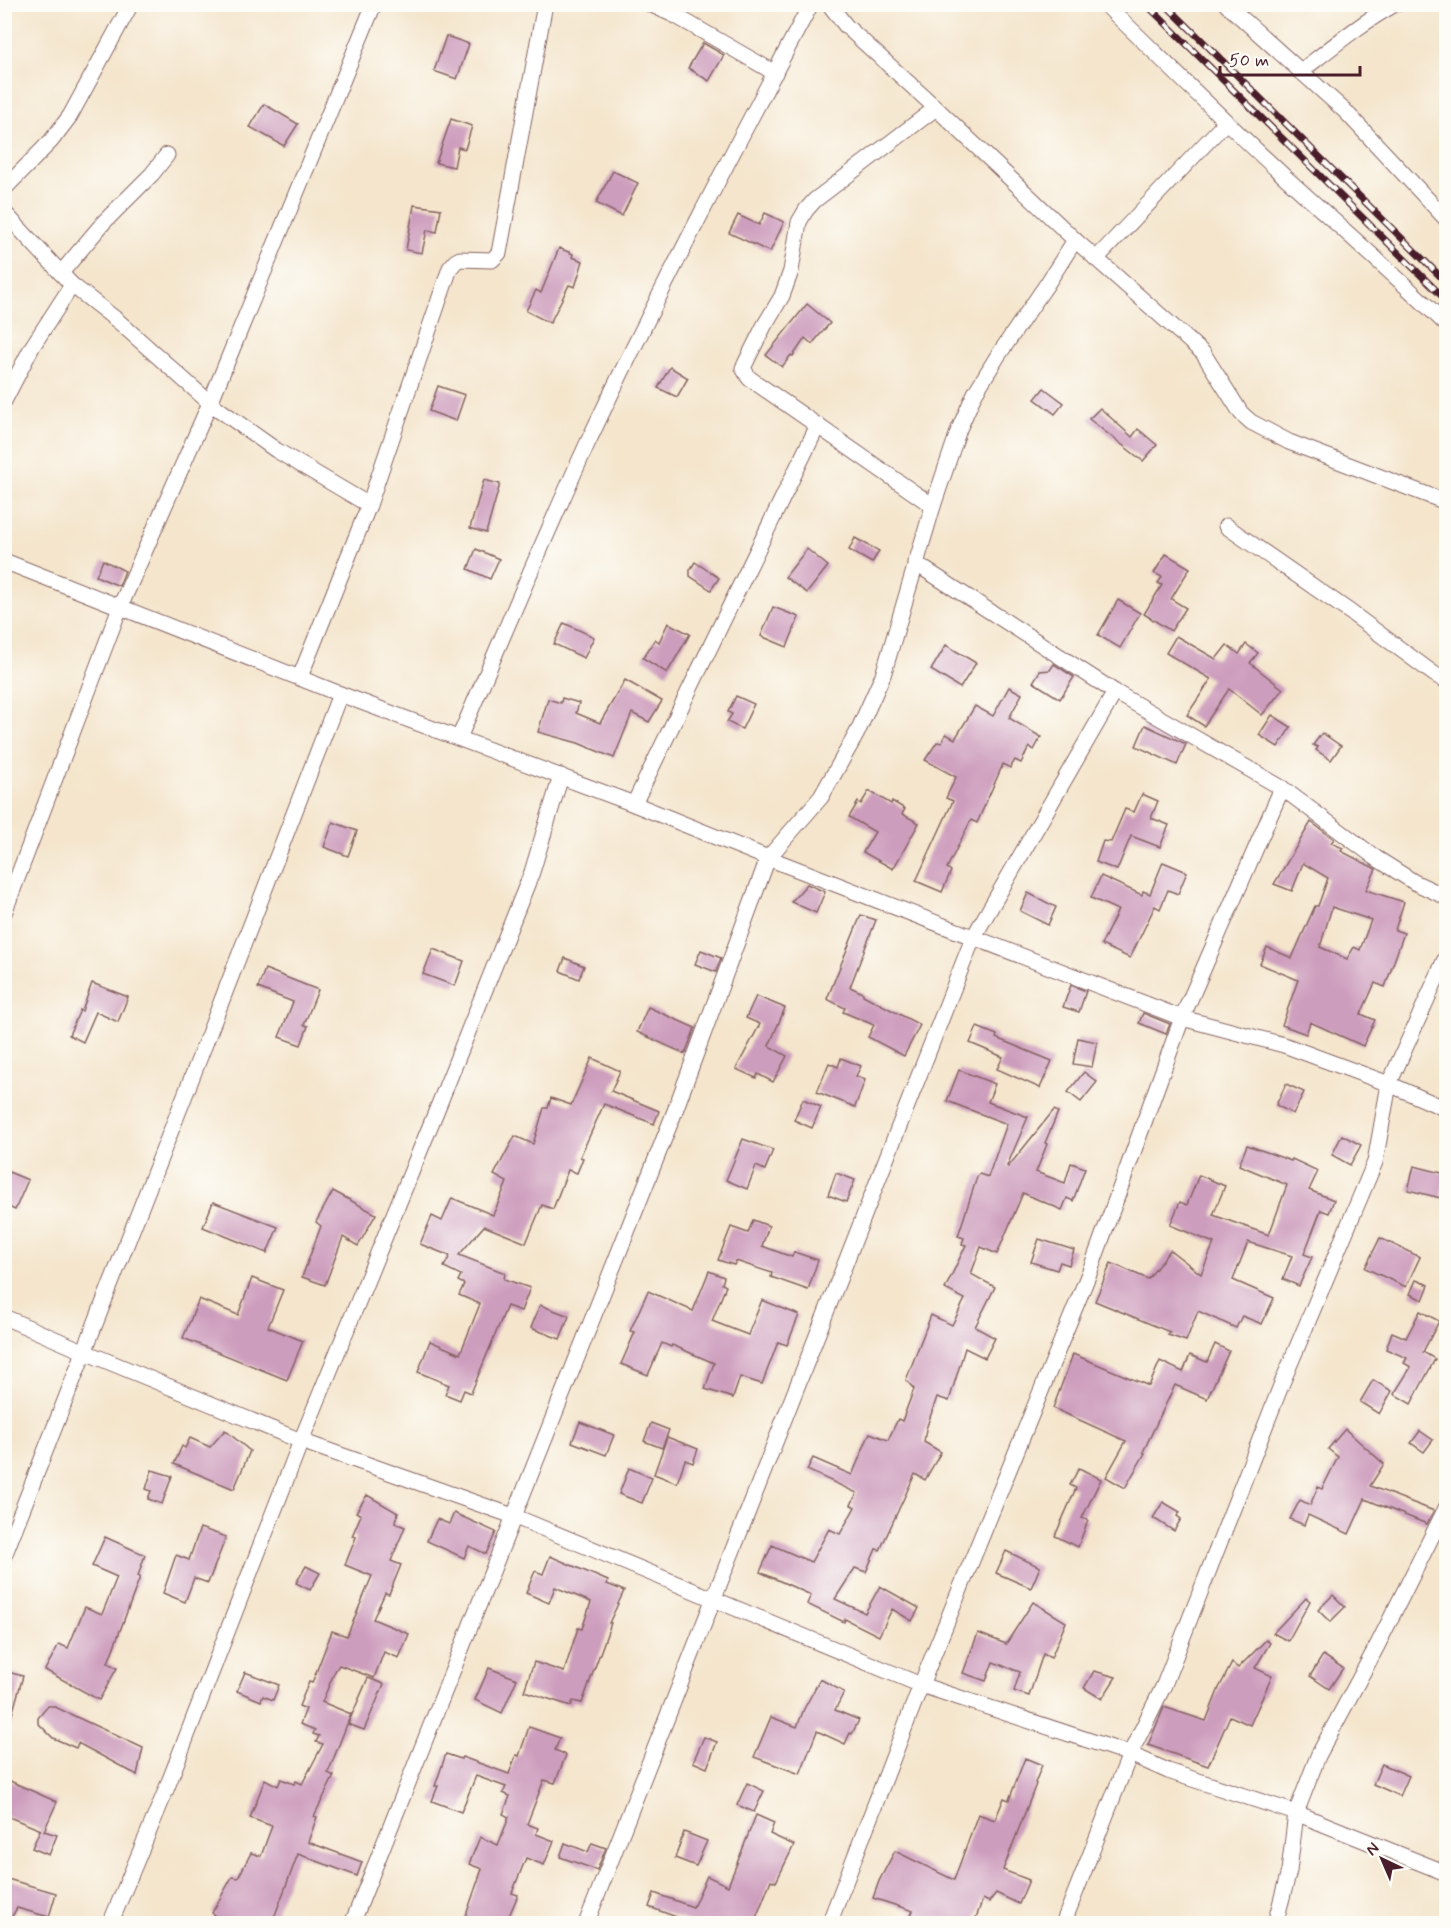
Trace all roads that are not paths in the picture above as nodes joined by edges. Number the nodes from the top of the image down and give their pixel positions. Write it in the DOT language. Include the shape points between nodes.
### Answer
graph roads {
  1 [pos="131,4"];
  2 [pos="374,4"];
  3 [pos="545,4"];
  4 [pos="650,4"];
  5 [pos="811,4"];
  6 [pos="829,4"];
  7 [pos="1104,4"];
  8 [pos="1226,4"];
  9 [pos="1395,4"];
  10 [pos="1374,10"];
  11 [pos="1300,72"];
  12 [pos="775,73"];
  13 [pos="936,108"];
  14 [pos="1226,122"];
  15 [pos="167,155"];
  16 [pos="4,189"];
  17 [pos="4,212"];
  18 [pos="1446,219"];
  19 [pos="1075,240"];
  20 [pos="1096,259"];
  21 [pos="62,273"];
  22 [pos="72,285"];
  23 [pos="1446,324"];
  24 [pos="4,401"];
  25 [pos="210,403"];
  26 [pos="818,425"];
  27 [pos="1446,502"];
  28 [pos="369,505"];
  29 [pos="933,506"];
  30 [pos="1226,526"];
  31 [pos="4,561"];
  32 [pos="915,563"];
  33 [pos="120,607"];
  34 [pos="300,677"];
  35 [pos="1446,681"];
  36 [pos="1115,692"];
  37 [pos="340,694"];
  38 [pos="459,738"];
  39 [pos="561,776"];
  40 [pos="1282,788"];
  41 [pos="634,804"];
  42 [pos="768,858"];
  43 [pos="1446,897"];
  44 [pos="4,913"];
  45 [pos="973,938"];
  46 [pos="1446,957"];
  47 [pos="1182,1018"];
  48 [pos="1389,1084"];
  49 [pos="1446,1109"];
  50 [pos="4,1317"];
  51 [pos="85,1352"];
  52 [pos="301,1441"];
  53 [pos="1446,1508"];
  54 [pos="513,1516"];
  55 [pos="4,1556"];
  56 [pos="714,1599"];
  57 [pos="921,1685"];
  58 [pos="1130,1754"];
  59 [pos="1296,1813"];
  60 [pos="1446,1873"];
  61 [pos="110,1923"];
  62 [pos="352,1923"];
  63 [pos="586,1923"];
  64 [pos="829,1923"];
  65 [pos="1063,1923"];
  66 [pos="1275,1923"];
  1 -- 16 [label="street" via="70,116"];
  2 -- 25 [label="street"];
  3 -- 28 [label="street" via="499,253 492,260 456,261 450,268"];
  4 -- 12 [label="street"];
  5 -- 12 [label="street"];
  6 -- 13 [label="street" via="846,27"];
  7 -- 14 [label="street"];
  8 -- 11 [label="street"];
  9 -- 10 [label="street"];
  10 -- 11 [label="street"];
  11 -- 18 [label="street" via="1346,112"];
  12 -- 38 [label="street" via="678,256 589,442"];
  13 -- 19 [label="street"];
  13 -- 26 [label="street" via="806,210 799,222 791,271 782,296 743,368 749,378"];
  14 -- 20 [label="street"];
  14 -- 23 [label="street"];
  15 -- 21 [label="street"];
  17 -- 21 [label="street"];
  19 -- 20 [label="street"];
  19 -- 29 [label="street" via="975,393"];
  20 -- 27 [label="street" via="1203,353 1241,413 1251,422 1289,442"];
  21 -- 22 [label="street"];
  22 -- 24 [label="street" via="32,346"];
  22 -- 25 [label="street"];
  25 -- 28 [label="street" via="276,450"];
  25 -- 33 [label="street"];
  26 -- 29 [label="street"];
  26 -- 41 [label="street"];
  28 -- 34 [label="street"];
  29 -- 32 [label="street"];
  30 -- 35 [label="street"];
  31 -- 33 [label="street"];
  32 -- 36 [label="street"];
  32 -- 42 [label="street" via="883,675 856,733 821,797"];
  33 -- 34 [label="street"];
  33 -- 44 [label="street"];
  34 -- 37 [label="street"];
  36 -- 40 [label="street"];
  36 -- 45 [label="street"];
  37 -- 38 [label="street"];
  37 -- 51 [label="street"];
  38 -- 39 [label="street"];
  39 -- 41 [label="street"];
  39 -- 52 [label="street" via="532,872"];
  40 -- 43 [label="street" via="1377,858"];
  40 -- 47 [label="street"];
  41 -- 42 [label="street"];
  42 -- 45 [label="street"];
  42 -- 54 [label="street" via="673,1116"];
  45 -- 47 [label="street"];
  45 -- 56 [label="street"];
  46 -- 48 [label="street"];
  47 -- 48 [label="street" via="1284,1045"];
  47 -- 57 [label="street" via="1090,1271"];
  48 -- 49 [label="street"];
  48 -- 58 [label="street" via="1375,1162 1282,1383 1164,1685"];
  50 -- 51 [label="street"];
  51 -- 52 [label="street"];
  51 -- 55 [label="street"];
  52 -- 54 [label="street"];
  52 -- 61 [label="street" via="164,1795"];
  53 -- 59 [label="street" via="1317,1756"];
  54 -- 56 [label="street"];
  54 -- 62 [label="street"];
  56 -- 57 [label="street"];
  56 -- 63 [label="street"];
  57 -- 58 [label="street"];
  57 -- 64 [label="street"];
  58 -- 59 [label="street" via="1168,1771"];
  58 -- 65 [label="street"];
  59 -- 60 [label="street"];
  59 -- 66 [label="street" via="1289,1871"];
}
